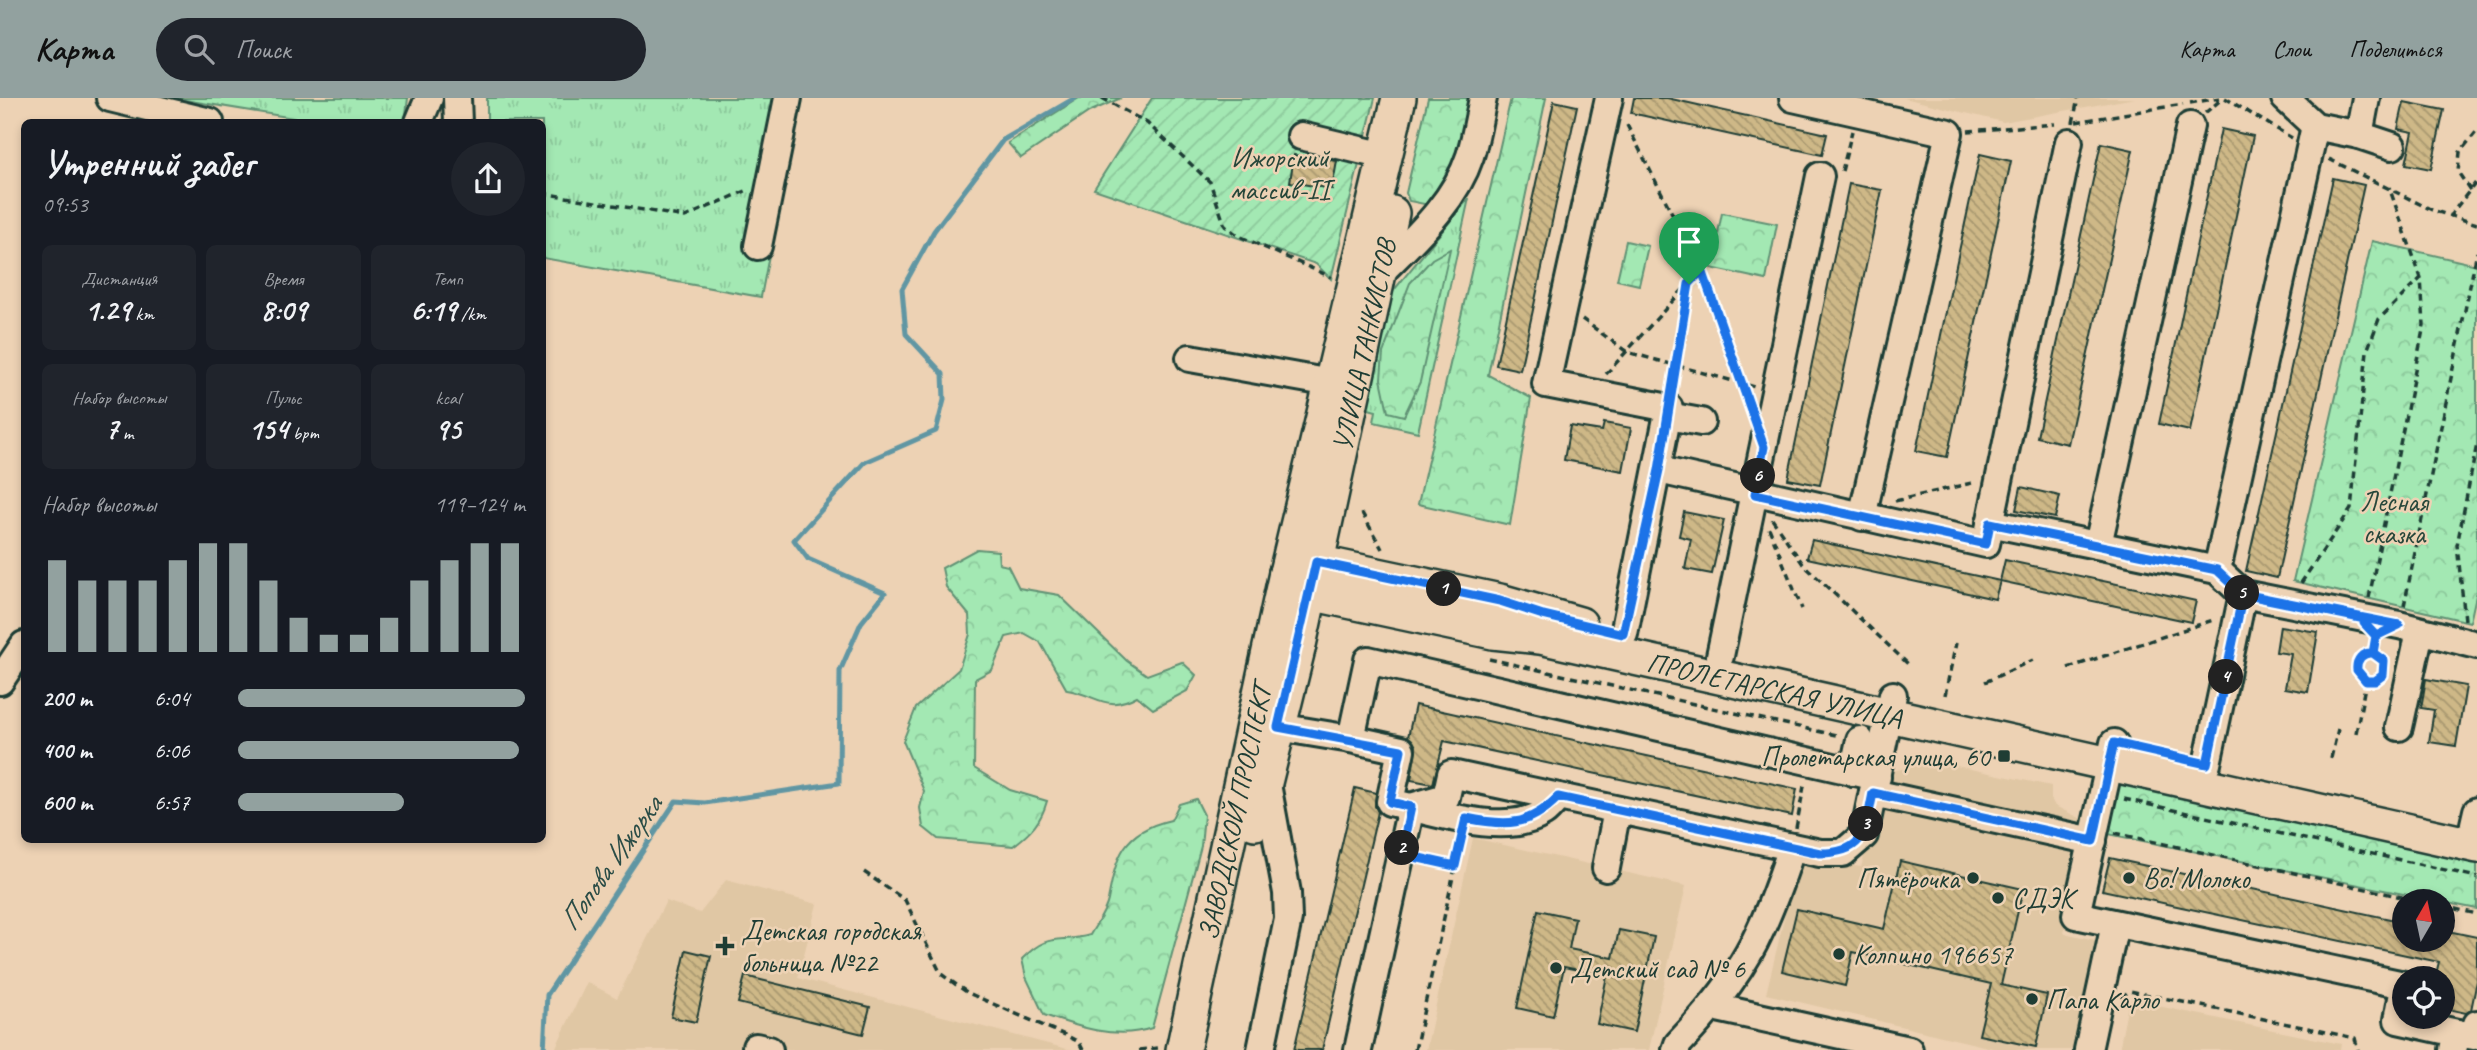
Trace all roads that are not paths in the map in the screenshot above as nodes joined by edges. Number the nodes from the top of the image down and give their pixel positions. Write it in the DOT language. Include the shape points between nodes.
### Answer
graph roads {
  1 [pos="110,98"];
  2 [pos="429,98"];
  3 [pos="457,98"];
  4 [pos="788,98"];
  5 [pos="1399,98"];
  6 [pos="1416,98"];
  7 [pos="1483,98"];
  8 [pos="1609,98"];
  9 [pos="2285,98"];
  10 [pos="2366,98"];
  11 [pos="1802,99"];
  12 [pos="198,119"];
  13 [pos="420,119"];
  14 [pos="458,119"];
  15 [pos="2190,126"];
  16 [pos="2067,130"];
  17 [pos="2359,135"];
  18 [pos="1301,136"];
  19 [pos="2312,137"];
  20 [pos="2392,146"];
  21 [pos="1385,156"];
  22 [pos="1820,176"];
  23 [pos="758,246"];
  24 [pos="1382,271"];
  25 [pos="1190,358"];
  26 [pos="1331,383"];
  27 [pos="1669,412"];
  28 [pos="1701,422"];
  29 [pos="1659,470"];
  30 [pos="1755,494"];
  31 [pos="1864,512"];
  32 [pos="1990,523"];
  33 [pos="2098,545"];
  34 [pos="2217,570"];
  35 [pos="1304,576"];
  36 [pos="2241,603"];
  37 [pos="2409,628"];
  38 [pos="1623,634"];
  39 [pos="2472,644"];
  40 [pos="21,650"];
  41 [pos="1720,656"];
  42 [pos="0,681"];
  43 [pos="1891,705"];
  44 [pos="1278,727"];
  45 [pos="2399,727"];
  46 [pos="1351,739"];
  47 [pos="1860,740"];
  48 [pos="2207,764"];
  49 [pos="2109,767"];
  50 [pos="1265,778"];
  51 [pos="1868,781"];
  52 [pos="1558,797"];
  53 [pos="1411,807"];
  54 [pos="1617,810"];
  55 [pos="2476,826"];
  56 [pos="2094,834"];
  57 [pos="1792,847"];
  58 [pos="1606,868"];
  59 [pos="2115,923"];
  60 [pos="2392,984"];
  61 [pos="1713,1007"];
  62 [pos="2435,1029"];
  63 [pos="2463,1036"];
  64 [pos="1174,1049"];
  65 [pos="1204,1050"];
  66 [pos="1261,1050"];
  67 [pos="1358,1050"];
  68 [pos="1676,1050"];
  69 [pos="1909,1050"];
  70 [pos="2088,1050"];
  1 -- 12 [label="street"];
  2 -- 13 [label="street"];
  3 -- 14 [label="street"];
  4 -- 23 [label="street"];
  5 -- 21 [label="main road, УЛИЦА ТАНКИСТОВ"];
  6 -- 24 [label="main road, УЛИЦА ТАНКИСТОВ"];
  7 -- 24 [label="street" via="1470,157 1455,188 1429,225"];
  8 -- 27 [label="street" via="1546,384"];
  9 -- 19 [label="street"];
  10 -- 17 [label="street"];
  11 -- 31 [label="street" via="1949,133"];
  15 -- 33 [label="street"];
  16 -- 32 [label="street"];
  17 -- 19 [label="street"];
  17 -- 20 [label="street"];
  18 -- 21 [label="street"];
  19 -- 34 [label="street"];
  21 -- 26 [label="main road, УЛИЦА ТАНКИСТОВ"];
  22 -- 30 [label="street"];
  24 -- 35 [label="main road, УЛИЦА ТАНКИСТОВ"];
  25 -- 26 [label="street"];
  26 -- 35 [label="main road, УЛИЦА ТАНКИСТОВ"];
  27 -- 28 [label="street"];
  27 -- 29 [label="street"];
  29 -- 30 [label="street"];
  29 -- 38 [label="street"];
  30 -- 31 [label="street"];
  30 -- 41 [label="street"];
  31 -- 32 [label="street" via="1986,544"];
  32 -- 33 [label="street"];
  33 -- 34 [label="street"];
  34 -- 36 [label="street"];
  35 -- 38 [label="main road, ПРОЛЕТАРСКАЯ УЛИЦА" via="1500,601"];
  35 -- 43 [label="main road, ПРОЛЕТАРСКАЯ УЛИЦА" via="1493,632 1540,637"];
  35 -- 44 [label="main road, ЗАВОДСКОЙ ПРОСПЕКТ"];
  35 -- 64 [label="main road, ЗАВОДСКОЙ ПРОСПЕКТ"];
  36 -- 37 [label="street" via="2287,603"];
  36 -- 48 [label="street"];
  37 -- 39 [label="street"];
  37 -- 45 [label="street"];
  38 -- 41 [label="main road, ПРОЛЕТАРСКАЯ УЛИЦА"];
  40 -- 42 [label="street"];
  41 -- 43 [label="main road, ПРОЛЕТАРСКАЯ УЛИЦА"];
  43 -- 49 [label="main road, ПРОЛЕТАРСКАЯ УЛИЦА"];
  43 -- 51 [label="street"];
  44 -- 46 [label="street"];
  44 -- 50 [label="main road, ЗАВОДСКОЙ ПРОСПЕКТ"];
  46 -- 51 [label="street" via="1368,660 1809,762"];
  46 -- 53 [label="street" via="1401,750 1390,802"];
  47 -- 51 [label="street"];
  48 -- 49 [label="main road, ПРОЛЕТАРСКАЯ УЛИЦА"];
  48 -- 55 [label="main road, ПРОЛЕТАРСКАЯ УЛИЦА"];
  49 -- 55 [label="main road, ПРОЛЕТАРСКАЯ УЛИЦА"];
  49 -- 56 [label="street"];
  50 -- 65 [label="main road, ЗАВОДСКОЙ ПРОСПЕКТ"];
  50 -- 66 [label="street" via="1288,919"];
  51 -- 56 [label="street"];
  51 -- 57 [label="street" via="1864,835 1843,853"];
  52 -- 53 [label="street" via="1543,813 1502,825"];
  52 -- 53 [label="street" via="1451,774 1446,796"];
  52 -- 54 [label="street"];
  53 -- 67 [label="street"];
  54 -- 57 [label="street"];
  54 -- 58 [label="street"];
  56 -- 59 [label="street" via="2076,915"];
  57 -- 61 [label="street" via="1760,937"];
  59 -- 60 [label="street"];
  59 -- 70 [label="street"];
  61 -- 68 [label="street"];
  61 -- 69 [label="street"];
  62 -- 63 [label="street"];
}
